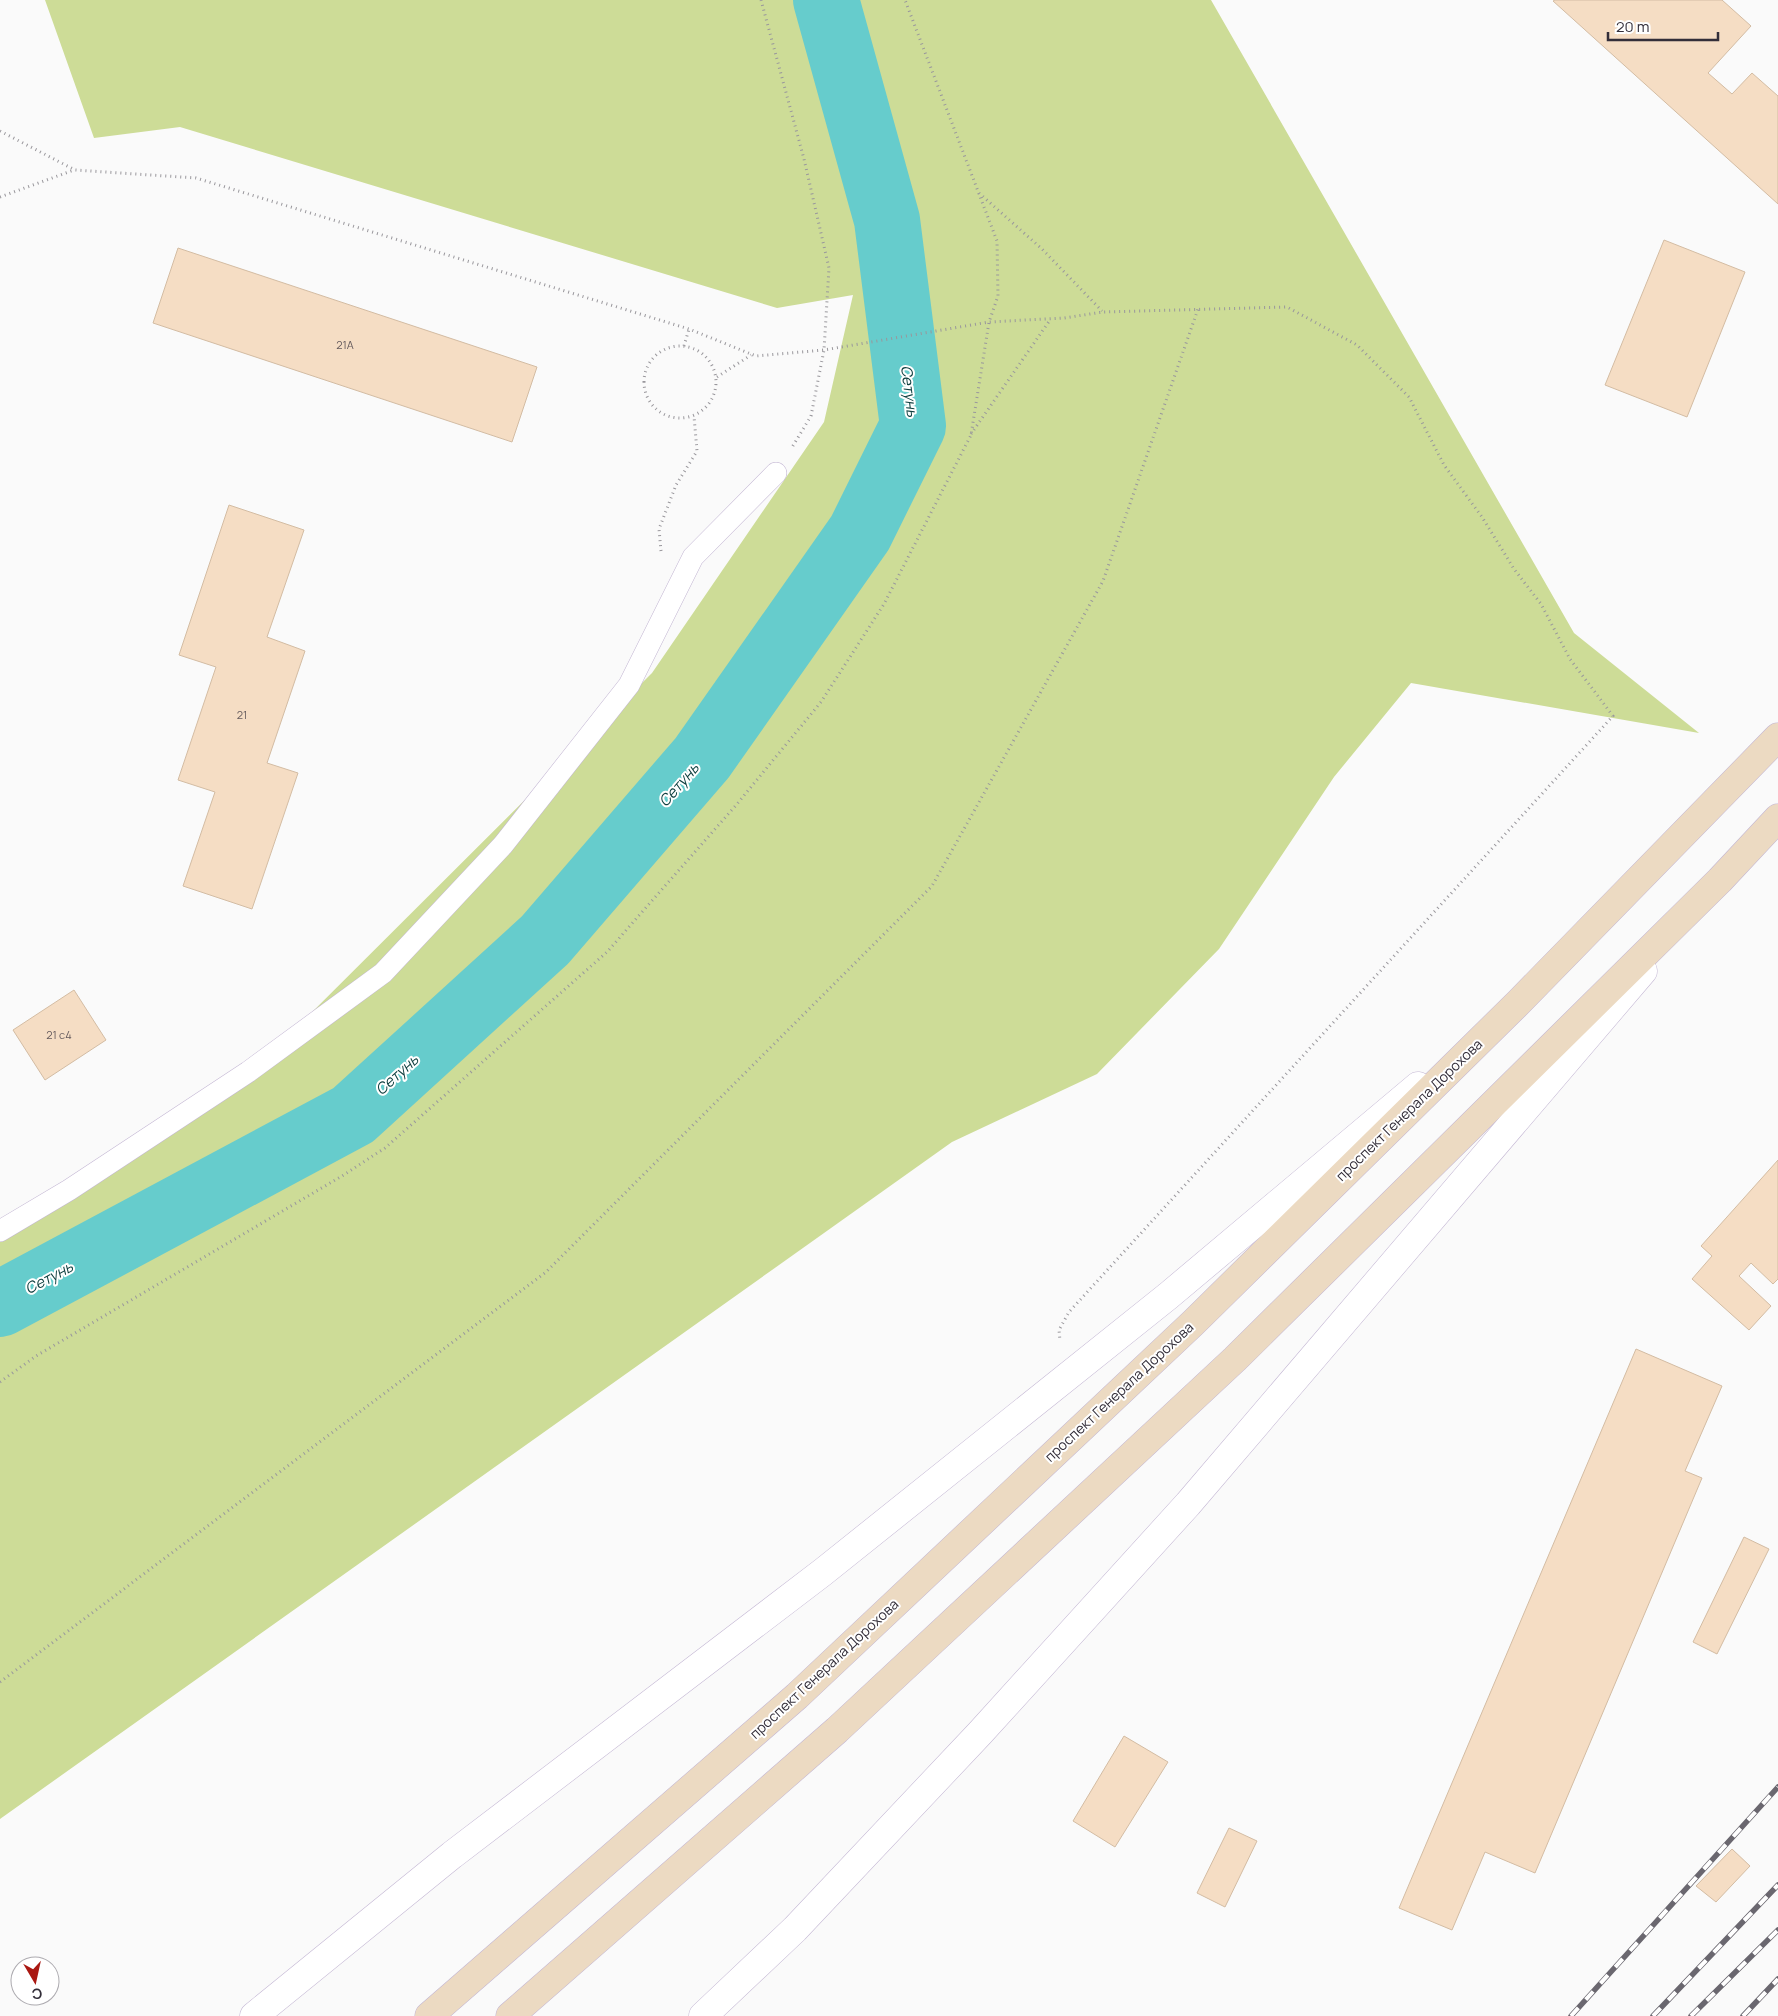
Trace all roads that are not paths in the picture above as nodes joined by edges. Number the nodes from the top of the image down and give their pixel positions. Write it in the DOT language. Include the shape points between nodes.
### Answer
graph roads {
  1 [pos="776,473"];
  2 [pos="1778,736"];
  3 [pos="1778,818"];
  4 [pos="1720,880"];
  5 [pos="1519,1002"];
  6 [pos="0,1230"];
  7 [pos="254,2016"];
  8 [pos="430,2016"];
  9 [pos="510,2016"];
  10 [pos="703,2016"];
  1 -- 6 [label="lane" via="693,557 629,685 515,830 383,973 248,1072 69,1190"];
  2 -- 5 [label="main road, проспект Генерала Дорохова"];
  3 -- 4 [label="main road"];
  4 -- 9 [label="main road" via="1235,1359 837,1730"];
  4 -- 10 [label="street" via="1188,1504 980,1733 802,1922"];
  5 -- 7 [label="street" via="1168,1296 823,1572 452,1855"];
  5 -- 8 [label="main road, проспект Генерала Дорохова" via="1192,1323 797,1696"];
}
